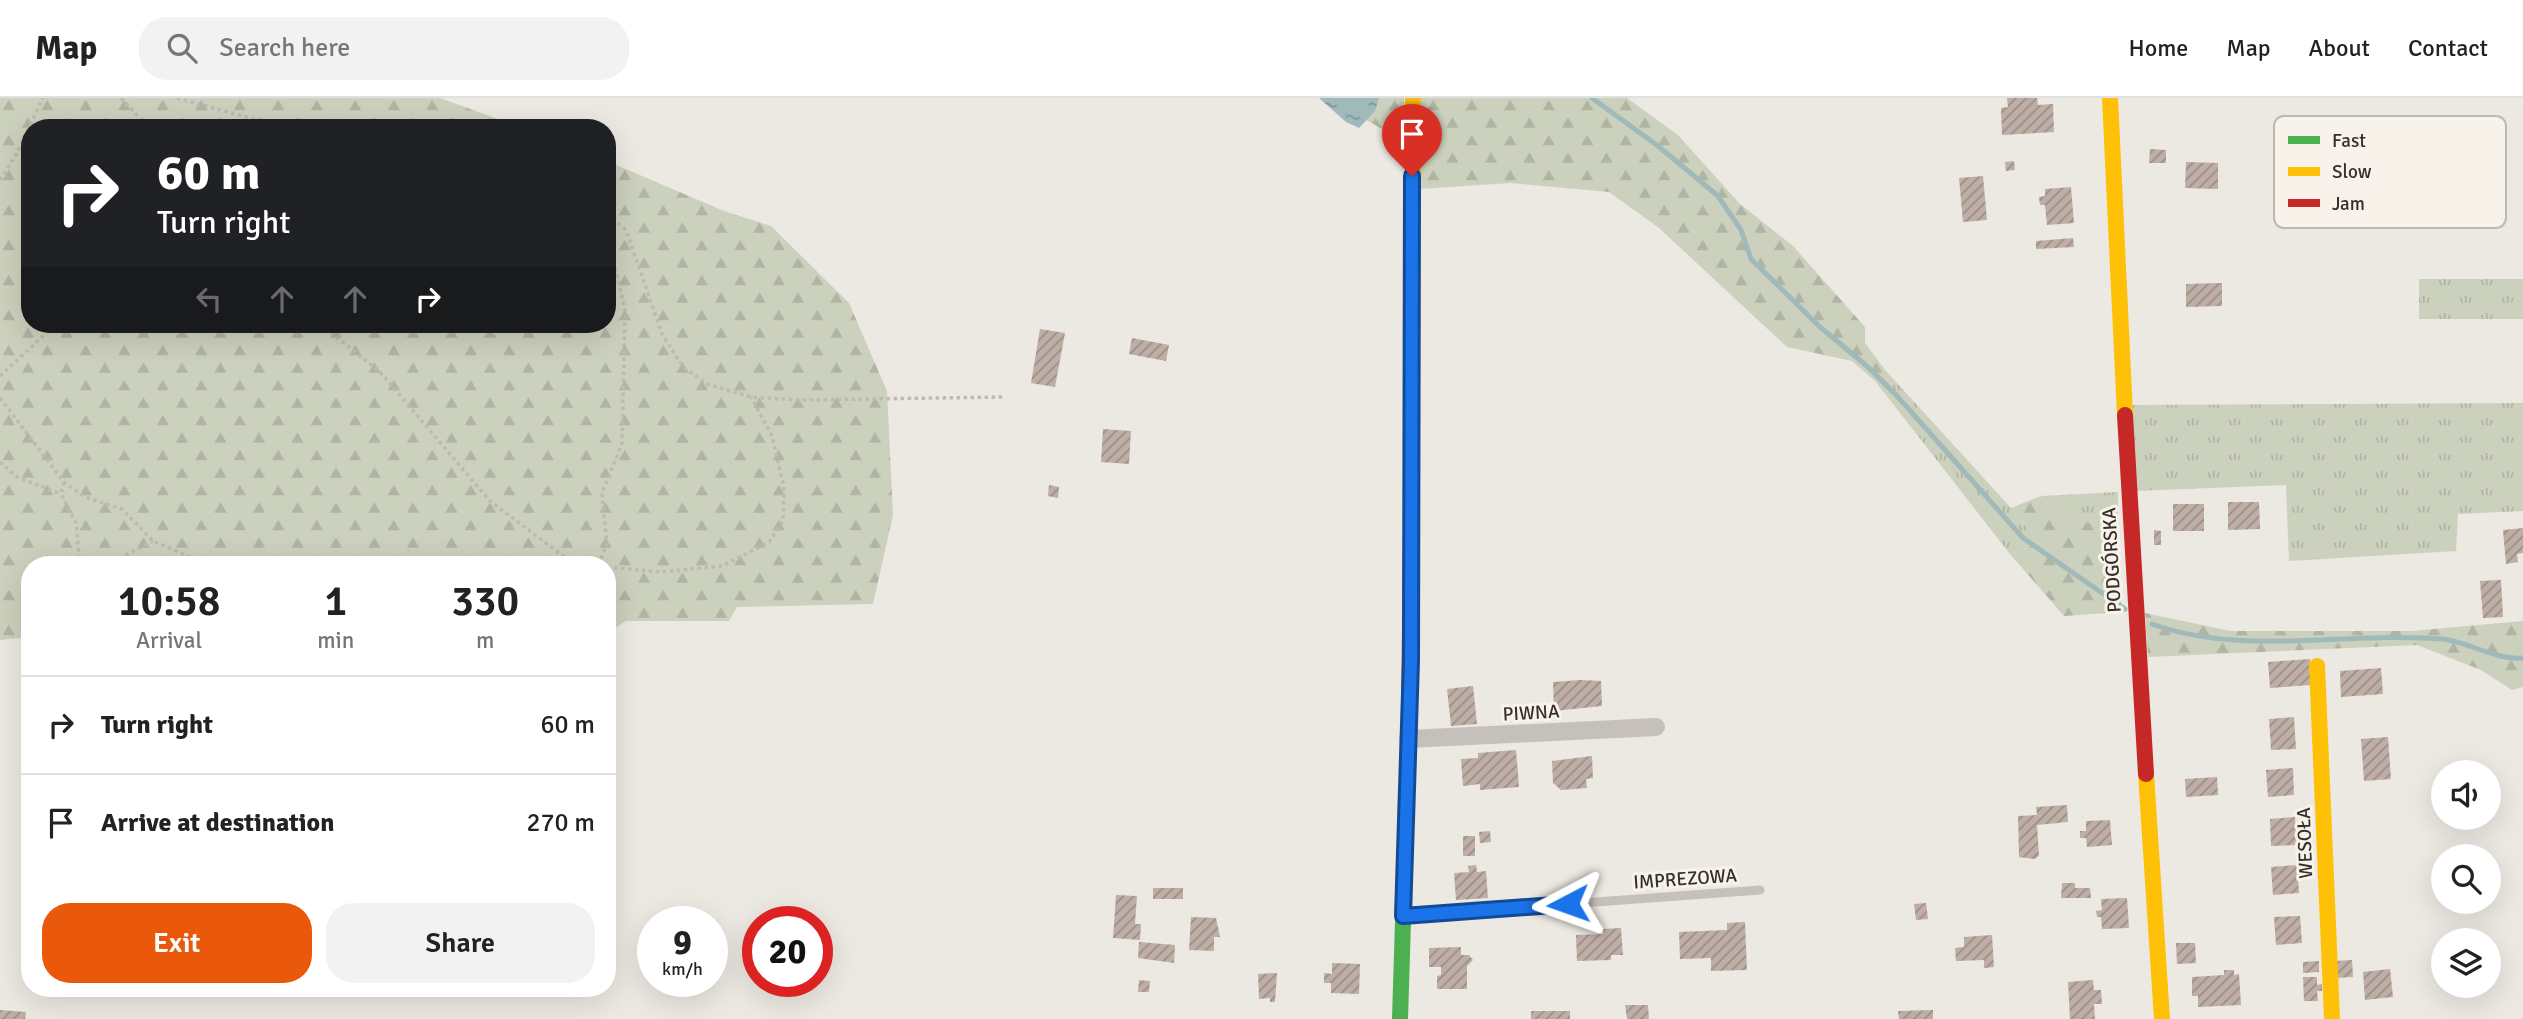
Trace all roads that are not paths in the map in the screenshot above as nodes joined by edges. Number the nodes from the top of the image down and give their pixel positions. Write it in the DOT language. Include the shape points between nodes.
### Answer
graph roads {
  1 [pos="1413,98"];
  2 [pos="2110,98"];
  3 [pos="2317,666"];
  4 [pos="1656,727"];
  5 [pos="1408,739"];
  6 [pos="1760,890"];
  7 [pos="1403,916"];
  8 [pos="1400,1019"];
  9 [pos="2162,1019"];
  10 [pos="2332,1019"];
  1 -- 5 [label="street"];
  2 -- 9 [label="street, PODGÓRSKA" via="2132,568"];
  3 -- 10 [label="street, WESOŁA"];
  4 -- 5 [label="street, PIWNA"];
  5 -- 7 [label="street"];
  6 -- 7 [label="lane, IMPREZOWA"];
  7 -- 8 [label="street"];
}
